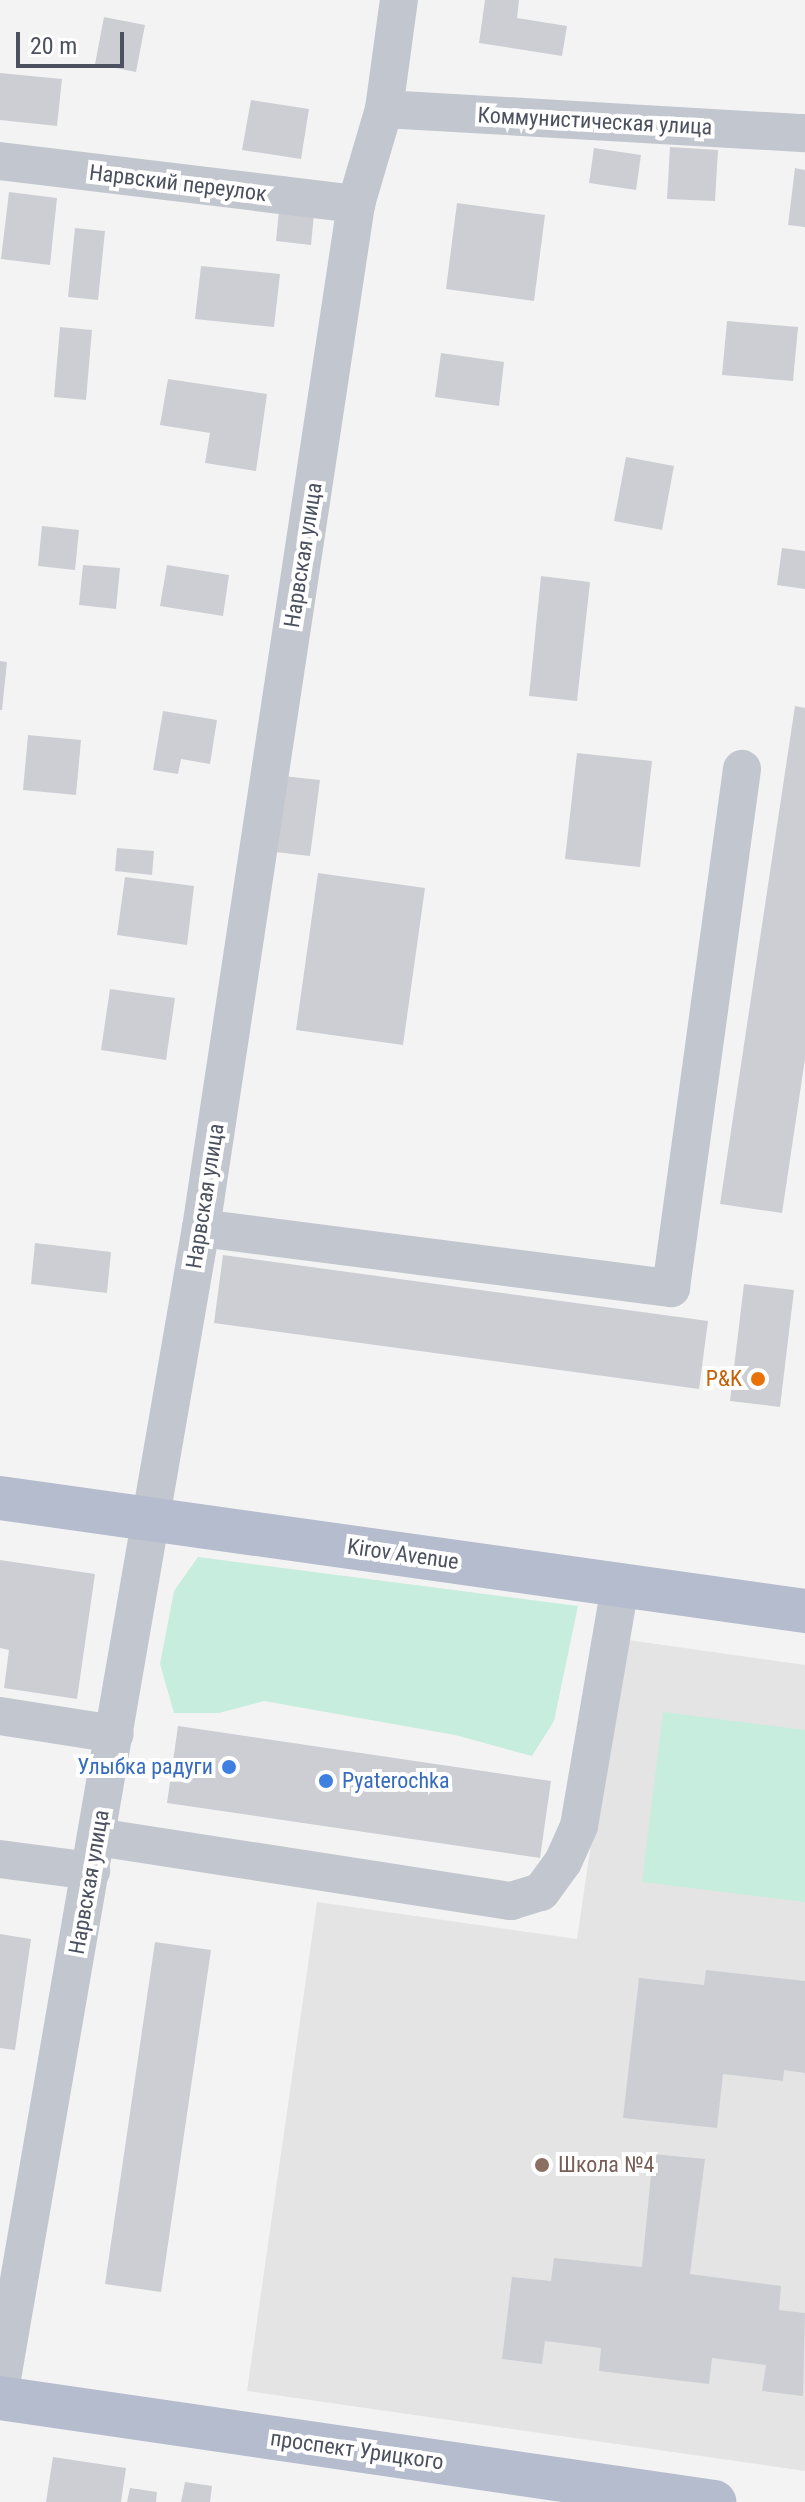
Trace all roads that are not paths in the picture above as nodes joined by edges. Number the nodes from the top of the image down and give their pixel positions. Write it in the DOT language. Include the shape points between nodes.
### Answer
graph roads {
  1 [pos="399,0"];
  2 [pos="384,109"];
  3 [pos="805,133"];
  4 [pos="0,161"];
  5 [pos="356,204"];
  6 [pos="742,769"];
  7 [pos="201,1228"];
  8 [pos="0,1498"];
  9 [pos="153,1518"];
  10 [pos="620,1585"];
  11 [pos="805,1611"];
  12 [pos="0,1716"];
  13 [pos="115,1734"];
  14 [pos="94,1854"];
  15 [pos="0,1859"];
  16 [pos="0,2390"];
  17 [pos="0,2398"];
  18 [pos="714,2502"];
  1 -- 2 [label="street, Нарвская улица"];
  2 -- 3 [label="street, Коммунистическая улица"];
  2 -- 5 [label="street, Нарвская улица"];
  4 -- 5 [label="street, Нарвский переулок"];
  5 -- 7 [label="street, Нарвская улица"];
  6 -- 7 [label="street" via="671,1288"];
  7 -- 9 [label="street, Нарвская улица"];
  8 -- 9 [label="main road, Kirov Avenue"];
  9 -- 10 [label="main road, Kirov Avenue"];
  9 -- 13 [label="street, Нарвская улица"];
  10 -- 11 [label="main road, Kirov Avenue"];
  10 -- 14 [label="street" via="579,1826 563,1862 541,1892 511,1901"];
  12 -- 13 [label="street"];
  13 -- 14 [label="street, Нарвская улица"];
  14 -- 15 [label="street"];
  14 -- 16 [label="street, Нарвская улица"];
  17 -- 18 [label="main road, проспект Урицкого"];
}
